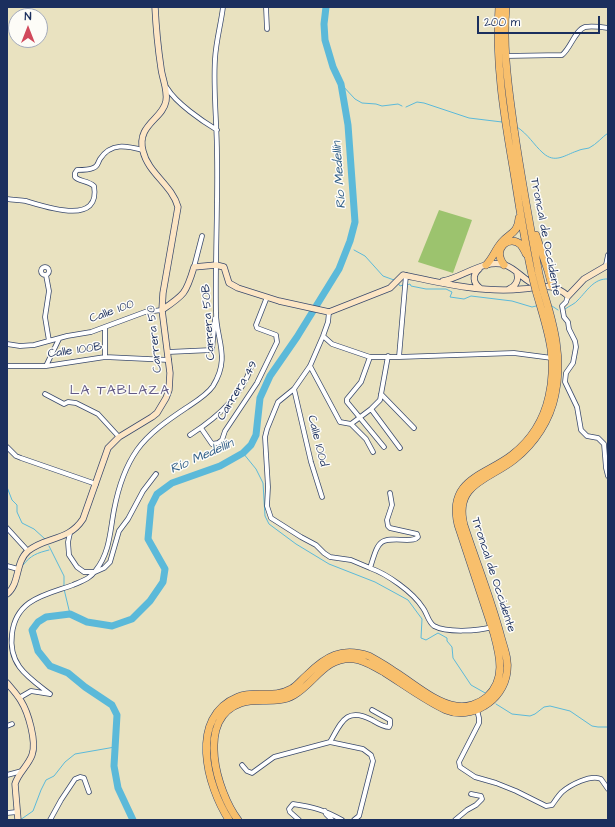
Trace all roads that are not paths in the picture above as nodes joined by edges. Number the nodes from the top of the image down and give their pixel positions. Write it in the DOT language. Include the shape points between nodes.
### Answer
graph roads {
  1 [pos="155,7"];
  2 [pos="223,7"];
  3 [pos="266,7"];
  4 [pos="499,7"];
  5 [pos="506,7"];
  6 [pos="608,28"];
  7 [pos="267,29"];
  8 [pos="505,56"];
  9 [pos="164,83"];
  10 [pos="217,130"];
  11 [pos="143,150"];
  12 [pos="522,178"];
  13 [pos="7,199"];
  14 [pos="519,206"];
  15 [pos="202,236"];
  16 [pos="608,255"];
  17 [pos="528,256"];
  18 [pos="216,265"];
  19 [pos="486,265"];
  20 [pos="504,265"];
  21 [pos="194,267"];
  22 [pos="606,267"];
  23 [pos="479,268"];
  24 [pos="517,273"];
  25 [pos="46,275"];
  26 [pos="536,275"];
  27 [pos="406,278"];
  28 [pos="436,282"];
  29 [pos="552,286"];
  30 [pos="481,288"];
  31 [pos="505,289"];
  32 [pos="539,289"];
  33 [pos="568,296"];
  34 [pos="267,297"];
  35 [pos="162,310"];
  36 [pos="329,312"];
  37 [pos="216,316"];
  38 [pos="106,327"];
  39 [pos="323,336"];
  40 [pos="59,339"];
  41 [pos="48,342"];
  42 [pos="7,344"];
  43 [pos="168,352"];
  44 [pos="105,356"];
  45 [pos="388,356"];
  46 [pos="370,357"];
  47 [pos="399,357"];
  48 [pos="552,358"];
  49 [pos="169,360"];
  50 [pos="7,366"];
  51 [pos="46,366"];
  52 [pos="310,366"];
  53 [pos="251,367"];
  54 [pos="294,389"];
  55 [pos="240,391"];
  56 [pos="45,394"];
  57 [pos="381,394"];
  58 [pos="249,395"];
  59 [pos="371,409"];
  60 [pos="360,417"];
  61 [pos="351,424"];
  62 [pos="201,428"];
  63 [pos="414,428"];
  64 [pos="190,436"];
  65 [pos="119,437"];
  66 [pos="384,446"];
  67 [pos="7,447"];
  68 [pos="400,448"];
  69 [pos="373,452"];
  70 [pos="156,474"];
  71 [pos="608,476"];
  72 [pos="96,484"];
  73 [pos="390,493"];
  74 [pos="322,497"];
  75 [pos="7,528"];
  76 [pos="70,533"];
  77 [pos="28,551"];
  78 [pos="7,566"];
  79 [pos="370,568"];
  80 [pos="18,569"];
  81 [pos="95,572"];
  82 [pos="7,594"];
  83 [pos="492,627"];
  84 [pos="7,683"];
  85 [pos="19,698"];
  86 [pos="372,710"];
  87 [pos="477,710"];
  88 [pos="12,724"];
  89 [pos="7,726"];
  90 [pos="330,742"];
  91 [pos="242,764"];
  92 [pos="22,770"];
  93 [pos="7,775"];
  94 [pos="608,789"];
  95 [pos="89,792"];
  96 [pos="471,794"];
  97 [pos="325,811"];
  98 [pos="17,812"];
  99 [pos="7,813"];
  100 [pos="18,820"];
  101 [pos="50,820"];
  102 [pos="229,820"];
  103 [pos="238,820"];
  104 [pos="299,820"];
  105 [pos="332,820"];
  106 [pos="342,820"];
  107 [pos="354,820"];
  108 [pos="455,820"];
  1 -- 9 [label="main road"];
  2 -- 10 [label="street, Carrera 50B" via="215,58"];
  3 -- 7 [label="street"];
  4 -- 14 [label="highway, Troncal de Occidente" via="500,76"];
  5 -- 8 [label="highway, Troncal de Occidente"];
  6 -- 8 [label="street" via="584,27 579,30 562,55"];
  8 -- 12 [label="highway, Troncal de Occidente"];
  9 -- 10 [label="street" via="176,99"];
  9 -- 11 [label="main road" via="165,106 147,127 142,143"];
  10 -- 18 [label="street, Carrera 50B"];
  11 -- 13 [label="street" via="126,146 115,147 101,157 93,168 77,170 75,177 78,180 90,182 94,186 94,199 87,209 63,210"];
  11 -- 35 [label="main road, Carrera 50" via="146,159 173,194 178,207 162,293"];
  12 -- 26 [label="highway, Troncal de Occidente"];
  12 -- 29 [label="highway" via="536,238"];
  14 -- 17 [label="highway, Troncal de Occidente"];
  14 -- 19 [label="highway" via="518,226"];
  15 -- 21 [label="street, Calle 100"];
  16 -- 22 [label="street"];
  17 -- 20 [label="highway" via="521,245 508,242 499,253"];
  17 -- 26 [label="highway, Troncal de Occidente"];
  18 -- 21 [label="main road"];
  18 -- 34 [label="main road" via="224,267 232,286"];
  18 -- 37 [label="street, Carrera 50B"];
  19 -- 20 [label="main road"];
  19 -- 23 [label="main road"];
  20 -- 24 [label="main road"];
  21 -- 35 [label="main road, Calle 100" via="189,285 182,297"];
  22 -- 33 [label="main road" via="584,279"];
  23 -- 28 [label="main road" via="450,280"];
  23 -- 30 [label="main road" via="474,277 476,284"];
  24 -- 31 [label="main road" via="516,284"];
  24 -- 32 [label="main road"];
  25 -- 41 [label="street" via="49,291 45,317"];
  26 -- 32 [label="highway, Troncal de Occidente, bridge"];
  27 -- 28 [label="main road"];
  27 -- 36 [label="main road" via="402,275 390,288"];
  27 -- 47 [label="street"];
  28 -- 30 [label="main road"];
  29 -- 32 [label="main road"];
  29 -- 33 [label="main road"];
  30 -- 31 [label="main road"];
  31 -- 32 [label="main road"];
  32 -- 48 [label="highway, Troncal de Occidente"];
  32 -- 87 [label="highway, Troncal de Occidente" via="556,337 558,354 557,384 551,409 530,444 508,465 476,483 462,508 464,524 507,660 507,676 501,691"];
  33 -- 71 [label="street" via="562,306 576,347 565,382 577,407 581,430 587,436 602,440 604,444"];
  34 -- 36 [label="main road"];
  34 -- 58 [label="street, Carrera 49" via="256,325 257,328 276,336 276,342"];
  35 -- 38 [label="street, Calle 100" via="145,312"];
  35 -- 43 [label="main road, Carrera 50"];
  36 -- 39 [label="street"];
  37 -- 43 [label="street" via="212,350"];
  37 -- 81 [label="street, Carrera 50B" via="222,344 218,378 202,397 156,430 136,451 120,486 108,548"];
  38 -- 40 [label="street, Calle 100"];
  38 -- 44 [label="street"];
  39 -- 46 [label="street" via="332,344"];
  39 -- 52 [label="street"];
  40 -- 41 [label="street, Calle 100"];
  40 -- 51 [label="street"];
  41 -- 42 [label="street, Calle 100" via="20,346"];
  43 -- 49 [label="main road, Carrera 50"];
  44 -- 49 [label="street, Calle 100B"];
  44 -- 51 [label="street, Calle 100B"];
  45 -- 46 [label="street"];
  45 -- 47 [label="street"];
  45 -- 57 [label="street"];
  46 -- 60 [label="street" via="361,382 347,399"];
  47 -- 48 [label="street" via="514,354"];
  48 -- 83 [label="highway, Troncal de Occidente" via="549,395 537,426 512,455 472,478 457,504 458,525"];
  49 -- 65 [label="main road, Carrera 50" via="169,390 163,405 152,417"];
  50 -- 51 [label="street, Calle 100B"];
  52 -- 54 [label="street"];
  52 -- 61 [label="street" via="340,422"];
  53 -- 55 [label="street, Carrera 49"];
  54 -- 74 [label="street, Calle 100d"];
  54 -- 79 [label="street" via="278,402 265,437 267,506 271,518 316,545 330,557 351,560"];
  55 -- 58 [label="street"];
  55 -- 62 [label="street, Carrera 49"];
  56 -- 65 [label="street" via="64,404 76,403 98,414"];
  57 -- 59 [label="street" via="380,400"];
  57 -- 63 [label="street"];
  58 -- 62 [label="street, Carrera 49" via="218,443 212,444"];
  59 -- 60 [label="street"];
  59 -- 68 [label="street"];
  60 -- 61 [label="street"];
  60 -- 66 [label="street"];
  61 -- 69 [label="street" via="366,439"];
  62 -- 64 [label="street, Carrera 49"];
  65 -- 72 [label="main road, Carrera 50" via="108,448"];
  67 -- 72 [label="street" via="16,456"];
  70 -- 81 [label="street" via="143,491 120,532 110,562"];
  72 -- 76 [label="main road, Carrera 50" via="83,519"];
  73 -- 79 [label="street" via="392,505 387,520 388,526 417,534 418,537 412,540 383,541 377,548"];
  75 -- 77 [label="street"];
  76 -- 77 [label="main road, Carrera 50"];
  76 -- 81 [label="street" via="68,548 73,562 84,572"];
  77 -- 80 [label="main road"];
  78 -- 80 [label="street"];
  79 -- 83 [label="street" via="389,576 413,596 424,608 433,625 471,630"];
  80 -- 82 [label="main road" via="13,589"];
  81 -- 85 [label="street, Carrera 50B" via="87,579 36,598 21,610 11,641 14,660 50,694 31,691"];
  83 -- 102 [label="highway, Troncal de Occidente" via="499,658 498,681 489,695 474,704 457,707 443,702 369,656 347,652 335,654 321,662 290,690 276,694 246,695 230,701 220,709 212,721 207,741 209,769 217,798"];
  84 -- 85 [label="main road"];
  85 -- 92 [label="main road" via="33,735 34,748 29,762"];
  86 -- 90 [label="street" via="390,720 390,726 385,727 355,715 348,716 342,721"];
  87 -- 94 [label="street" via="479,723 459,762 460,767 475,776 549,806 568,788 593,777 601,779"];
  87 -- 103 [label="highway" via="448,710 368,663 353,659 342,659 326,666 302,689 288,698 278,701 246,701 233,706 219,721 215,734 214,755 221,787"];
  88 -- 89 [label="street"];
  90 -- 91 [label="street" via="274,757 252,773 247,772"];
  90 -- 107 [label="street" via="364,749 373,761 359,816"];
  92 -- 93 [label="street"];
  92 -- 98 [label="main road" via="15,784"];
  95 -- 101 [label="street" via="84,778 75,779"];
  96 -- 108 [label="street" via="481,796 480,802"];
  97 -- 104 [label="street" via="293,804 290,806 290,812"];
  97 -- 105 [label="street"];
  97 -- 106 [label="street"];
  98 -- 99 [label="street"];
  98 -- 100 [label="main road"];
}
